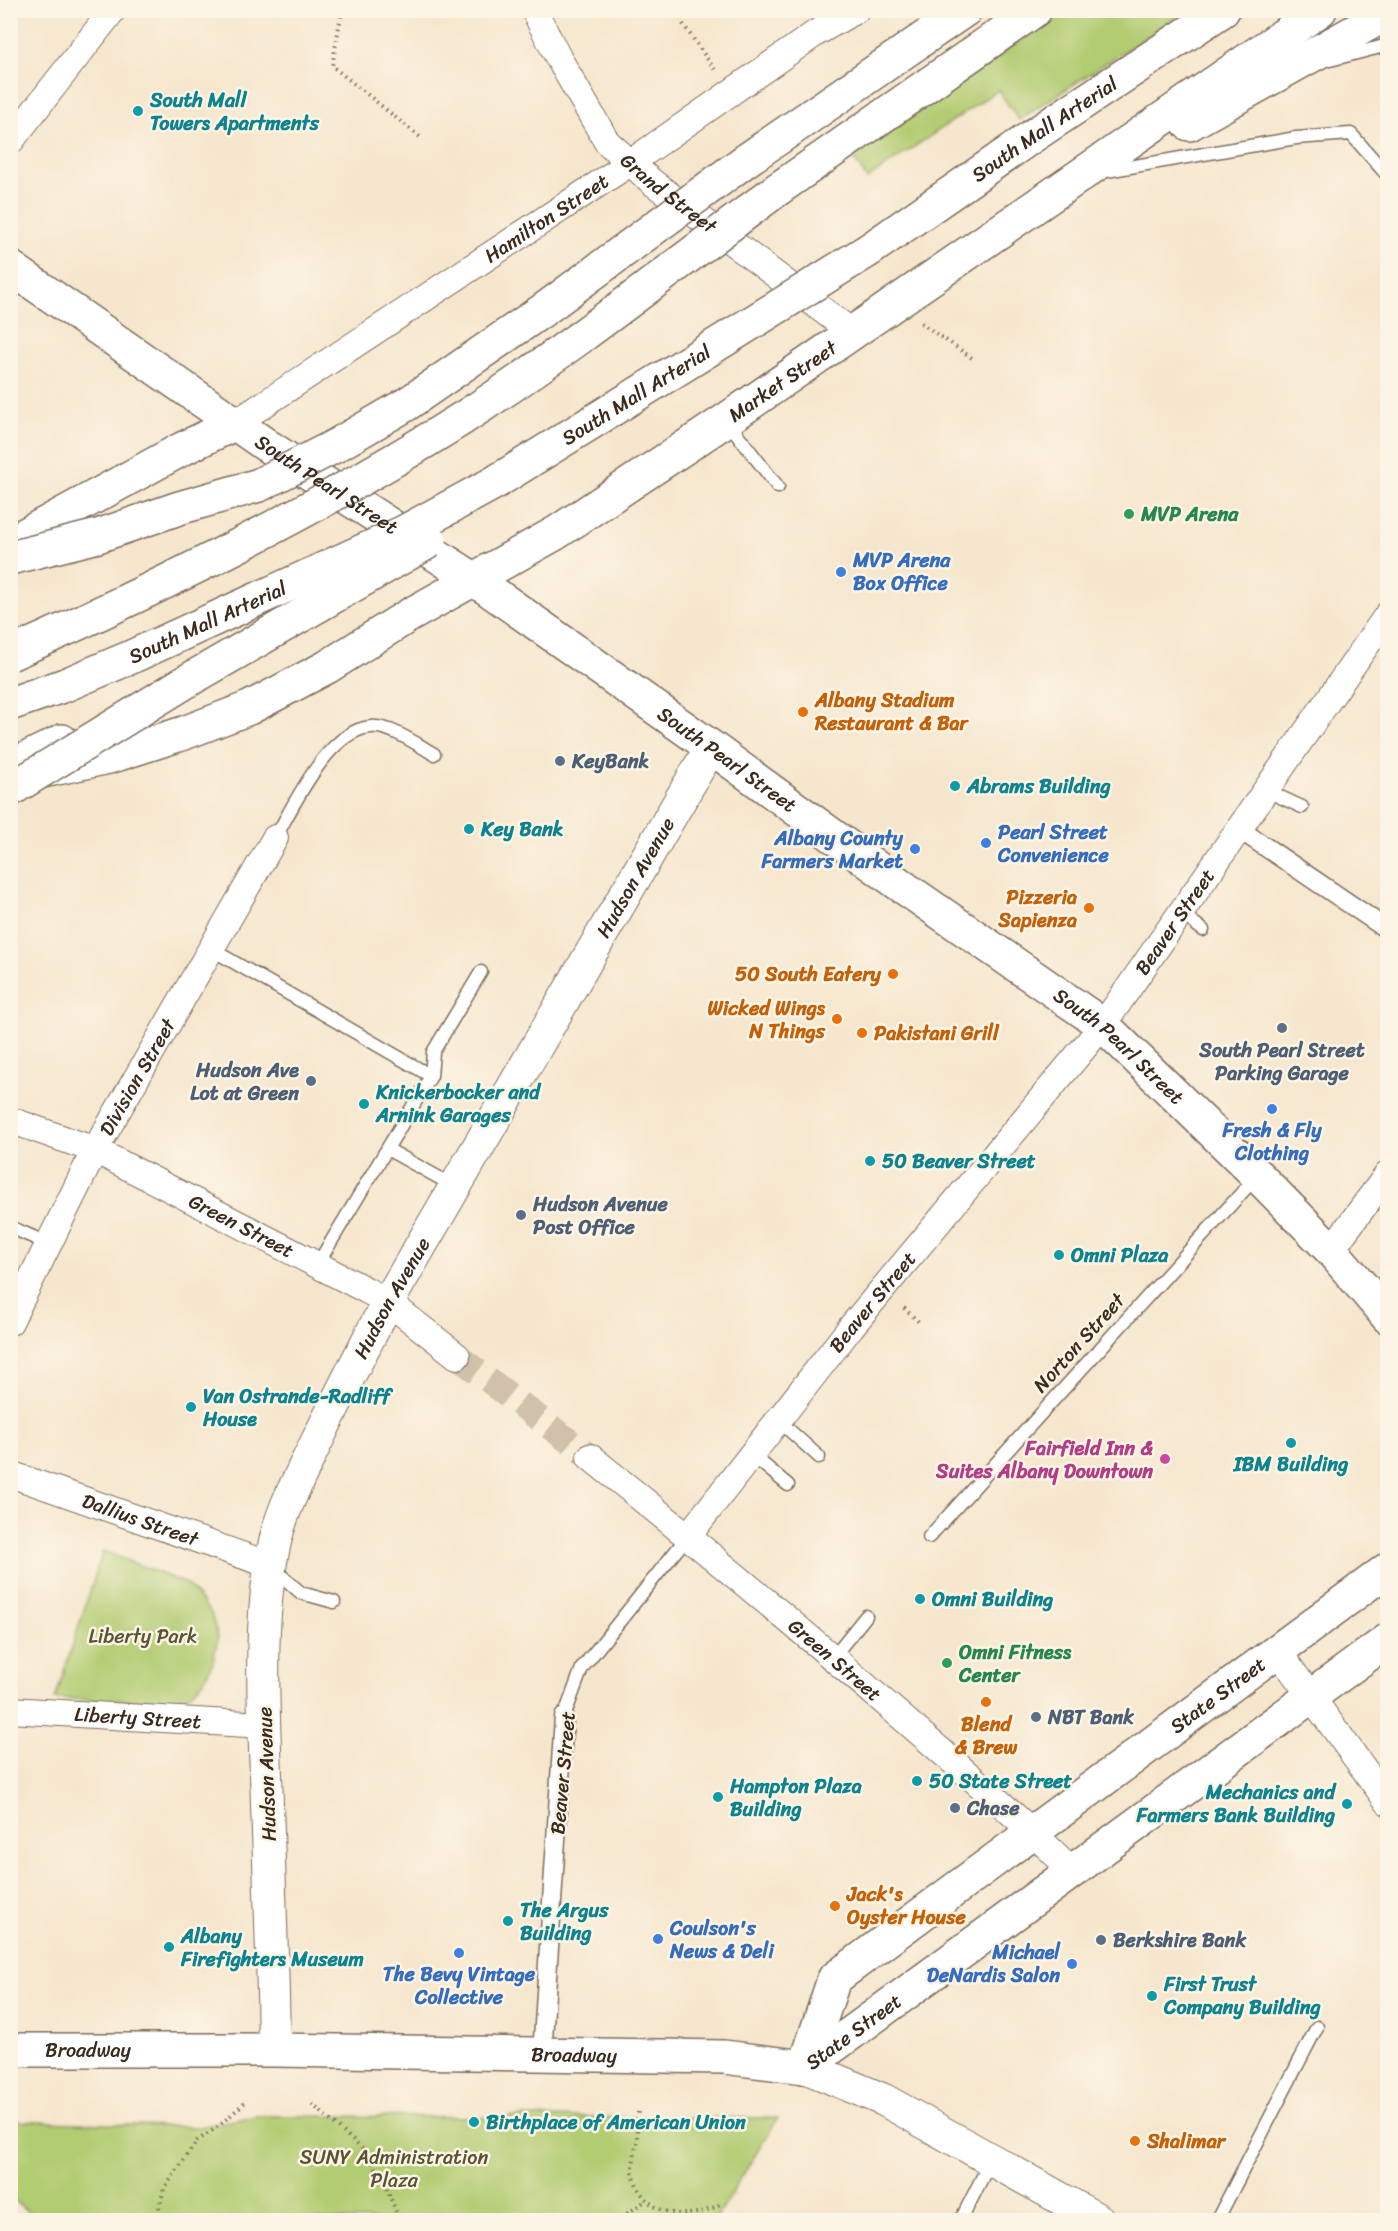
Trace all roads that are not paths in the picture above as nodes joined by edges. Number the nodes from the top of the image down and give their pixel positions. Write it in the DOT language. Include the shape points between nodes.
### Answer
graph roads {
  1 [pos="113,10"];
  2 [pos="534,10"];
  3 [pos="856,10"];
  4 [pos="965,10"];
  5 [pos="1035,10"];
  6 [pos="1223,10"];
  7 [pos="1320,10"];
  8 [pos="1388,13"];
  9 [pos="1388,45"];
  10 [pos="1282,73"];
  11 [pos="10,142"];
  12 [pos="630,163"];
  13 [pos="1085,174"];
  14 [pos="1388,176"];
  15 [pos="869,250"];
  16 [pos="10,267"];
  17 [pos="853,333"];
  18 [pos="726,420"];
  19 [pos="234,424"];
  20 [pos="778,487"];
  21 [pos="10,543"];
  22 [pos="10,558"];
  23 [pos="475,580"];
  24 [pos="1388,614"];
  25 [pos="10,654"];
  26 [pos="187,681"];
  27 [pos="10,704"];
  28 [pos="711,747"];
  29 [pos="434,754"];
  30 [pos="10,767"];
  31 [pos="10,778"];
  32 [pos="10,790"];
  33 [pos="1265,790"];
  34 [pos="1302,807"];
  35 [pos="1239,828"];
  36 [pos="275,838"];
  37 [pos="1181,913"];
  38 [pos="1203,930"];
  39 [pos="1388,930"];
  40 [pos="211,949"];
  41 [pos="481,972"];
  42 [pos="1102,1025"];
  43 [pos="431,1076"];
  44 [pos="10,1120"];
  45 [pos="387,1149"];
  46 [pos="95,1150"];
  47 [pos="1388,1174"];
  48 [pos="1257,1175"];
  49 [pos="455,1187"];
  50 [pos="10,1227"];
  51 [pos="49,1244"];
  52 [pos="1331,1250"];
  53 [pos="316,1265"];
  54 [pos="388,1302"];
  55 [pos="1388,1317"];
  56 [pos="10,1322"];
  57 [pos="458,1356"];
  58 [pos="778,1420"];
  59 [pos="751,1454"];
  60 [pos="591,1457"];
  61 [pos="819,1457"];
  62 [pos="10,1474"];
  63 [pos="788,1485"];
  64 [pos="688,1536"];
  65 [pos="929,1537"];
  66 [pos="270,1565"];
  67 [pos="1388,1569"];
  68 [pos="334,1602"];
  69 [pos="866,1616"];
  70 [pos="1388,1640"];
  71 [pos="1277,1650"];
  72 [pos="833,1658"];
  73 [pos="1311,1696"];
  74 [pos="10,1710"];
  75 [pos="564,1717"];
  76 [pos="264,1725"];
  77 [pos="1388,1802"];
  78 [pos="1033,1831"];
  79 [pos="1072,1871"];
  80 [pos="1317,2027"];
  81 [pos="10,2050"];
  82 [pos="274,2050"];
  83 [pos="542,2055"];
  84 [pos="804,2067"];
  85 [pos="991,2160"];
  86 [pos="961,2220"];
  87 [pos="1099,2220"];
  88 [pos="1217,2220"];
  1 -- 11 [label="street"];
  2 -- 12 [label="street, Grand Street" via="607,142"];
  3 -- 12 [label="street, Hamilton Street" via="816,33"];
  4 -- 22 [label="main road, bridge" via="745,161 502,339 407,404 335,446 259,485 98,536"];
  5 -- 25 [label="main road, bridge" via="778,189 547,361 464,417 282,524"];
  6 -- 15 [label="main road, South Mall Arterial"];
  7 -- 13 [label="main road"];
  8 -- 10 [label="main road"];
  9 -- 10 [label="lane"];
  10 -- 13 [label="main road"];
  12 -- 17 [label="street, Grand Street"];
  12 -- 19 [label="street, Hamilton Street"];
  13 -- 14 [label="lane" via="1296,138 1352,134"];
  13 -- 17 [label="main road, Market Street"];
  15 -- 26 [label="main road, bridge" via="695,376 592,443"];
  15 -- 27 [label="main road, South Mall Arterial, bridge" via="494,483 404,532 129,658"];
  16 -- 19 [label="main road, South Pearl Street"];
  17 -- 18 [label="main road, Market Street"];
  18 -- 20 [label="lane"];
  18 -- 23 [label="main road, Market Street" via="585,516"];
  19 -- 21 [label="main road"];
  19 -- 23 [label="main road, South Pearl Street"];
  23 -- 28 [label="main road, South Pearl Street"];
  23 -- 31 [label="main road, Market Street, bridge" via="249,708 184,734 109,757"];
  24 -- 33 [label="street, Beaver Street"];
  26 -- 30 [label="main road, bridge"];
  26 -- 32 [label="main road, bridge"];
  28 -- 42 [label="main road, South Pearl Street"];
  28 -- 49 [label="street, Hudson Avenue"];
  29 -- 36 [label="lane" via="392,731 372,727 345,736 312,772"];
  33 -- 34 [label="lane"];
  33 -- 35 [label="street, Beaver Street"];
  35 -- 37 [label="street, Beaver Street"];
  35 -- 39 [label="street"];
  36 -- 40 [label="street, Division Street"];
  37 -- 38 [label="lane"];
  37 -- 42 [label="street, Beaver Street"];
  40 -- 43 [label="lane"];
  40 -- 46 [label="street, Division Street"];
  41 -- 43 [label="lane" via="433,1052"];
  42 -- 48 [label="main road, South Pearl Street"];
  42 -- 58 [label="street, Beaver Street"];
  43 -- 45 [label="lane"];
  44 -- 46 [label="street, Green Street"];
  45 -- 49 [label="lane"];
  45 -- 53 [label="lane"];
  46 -- 51 [label="street, Division Street"];
  46 -- 53 [label="street, Green Street"];
  47 -- 52 [label="street"];
  48 -- 52 [label="main road, South Pearl Street"];
  48 -- 65 [label="lane, Norton Street"];
  49 -- 54 [label="street, Hudson Avenue"];
  50 -- 51 [label="lane"];
  51 -- 56 [label="street, Division Street"];
  52 -- 55 [label="main road, South Pearl Street"];
  53 -- 54 [label="street, Green Street"];
  54 -- 57 [label="street, Green Street"];
  54 -- 66 [label="street, Hudson Avenue" via="295,1487 278,1528"];
  58 -- 59 [label="street, Beaver Street"];
  58 -- 61 [label="lane"];
  59 -- 63 [label="lane"];
  59 -- 64 [label="street, Beaver Street"];
  60 -- 64 [label="street, Green Street"];
  62 -- 66 [label="street, Dallius Street"];
  64 -- 72 [label="street, Green Street"];
  64 -- 75 [label="lane, Beaver Street" via="582,1668"];
  66 -- 68 [label="lane" via="301,1593"];
  66 -- 76 [label="street, Hudson Avenue"];
  67 -- 71 [label="main road, State Street"];
  69 -- 72 [label="lane"];
  70 -- 73 [label="main road, State Street"];
  71 -- 73 [label="street"];
  71 -- 78 [label="main road, State Street"];
  72 -- 78 [label="street, Green Street"];
  73 -- 77 [label="street"];
  73 -- 79 [label="main road, State Street"];
  74 -- 76 [label="street, Liberty Street"];
  75 -- 83 [label="street, Beaver Street"];
  76 -- 82 [label="street, Hudson Avenue"];
  78 -- 79 [label="street, Green Street"];
  78 -- 84 [label="main road, State Street" via="834,1979"];
  79 -- 84 [label="main road, State Street"];
  80 -- 88 [label="lane"];
  81 -- 82 [label="main road, Broadway"];
  82 -- 83 [label="main road, Broadway"];
  83 -- 84 [label="main road, Broadway" via="724,2057"];
  84 -- 85 [label="street, Broadway" via="884,2100"];
  85 -- 86 [label="lane"];
  85 -- 87 [label="street, Broadway"];
}
